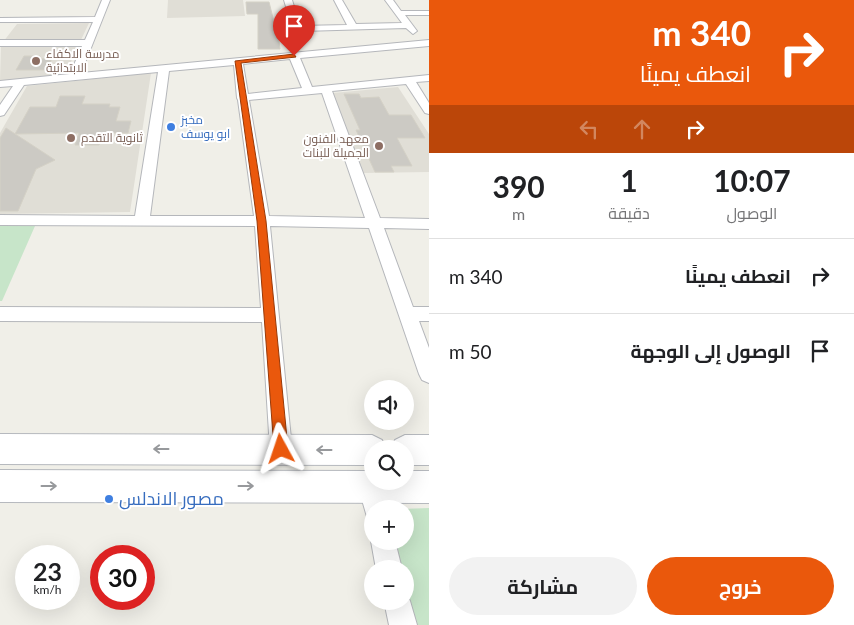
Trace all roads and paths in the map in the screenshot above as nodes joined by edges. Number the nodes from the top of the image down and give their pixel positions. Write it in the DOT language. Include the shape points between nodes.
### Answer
graph roads {
  1 [pos="106,0"];
  2 [pos="288,0"];
  3 [pos="338,0"];
  4 [pos="389,0"];
  5 [pos="399,13"];
  6 [pos="429,13"];
  7 [pos="98,19"];
  8 [pos="4,20"];
  9 [pos="408,25"];
  10 [pos="353,27"];
  11 [pos="296,29"];
  12 [pos="0,31"];
  13 [pos="0,43"];
  14 [pos="88,43"];
  15 [pos="426,43"];
  16 [pos="299,55"];
  17 [pos="238,61"];
  18 [pos="164,68"];
  19 [pos="74,76"];
  20 [pos="429,78"];
  21 [pos="409,80"];
  22 [pos="21,82"];
  23 [pos="0,84"];
  24 [pos="326,89"];
  25 [pos="308,91"];
  26 [pos="242,98"];
  27 [pos="429,111"];
  28 [pos="0,113"];
  29 [pos="0,220"];
  30 [pos="142,220"];
  31 [pos="262,221"];
  32 [pos="375,224"];
  33 [pos="429,224"];
  34 [pos="0,314"];
  35 [pos="408,314"];
  36 [pos="429,314"];
  37 [pos="269,315"];
  38 [pos="429,374"];
  39 [pos="95,448"];
  40 [pos="281,449"];
  41 [pos="0,450"];
  42 [pos="364,450"];
  43 [pos="414,450"];
  44 [pos="429,450"];
  45 [pos="0,486"];
  46 [pos="90,486"];
  47 [pos="429,486"];
  48 [pos="372,498"];
  49 [pos="399,610"];
  50 [pos="403,625"];
  1 -- 7 [label="street"];
  2 -- 11 [label="street"];
  3 -- 10 [label="street"];
  4 -- 5 [label="street"];
  5 -- 6 [label="street"];
  5 -- 9 [label="street"];
  7 -- 8 [label="street"];
  7 -- 14 [label="street"];
  8 -- 12 [label="street"];
  9 -- 10 [label="street"];
  9 -- 15 [label="street"];
  10 -- 11 [label="street"];
  11 -- 16 [label="street"];
  13 -- 14 [label="street"];
  14 -- 19 [label="street"];
  15 -- 16 [label="street"];
  16 -- 17 [label="street"];
  16 -- 25 [label="street"];
  17 -- 18 [label="street"];
  17 -- 26 [label="street"];
  18 -- 19 [label="street"];
  18 -- 30 [label="street"];
  19 -- 22 [label="street"];
  20 -- 21 [label="street"];
  21 -- 24 [label="street"];
  21 -- 27 [label="street"];
  22 -- 23 [label="street"];
  22 -- 28 [label="street"];
  24 -- 25 [label="street"];
  24 -- 32 [label="street"];
  25 -- 26 [label="street"];
  26 -- 31 [label="street"];
  29 -- 30 [label="street"];
  30 -- 31 [label="street"];
  31 -- 32 [label="street"];
  31 -- 37 [label="street"];
  32 -- 33 [label="street"];
  32 -- 35 [label="street"];
  34 -- 37 [label="street"];
  35 -- 36 [label="street"];
  35 -- 38 [label="street"];
  37 -- 40 [label="street"];
  40 -- 39 [label="main road, one-way"];
  39 -- 41 [label="main road"];
  39 -- 46 [label="main road"];
  42 -- 40 [label="main road, one-way"];
  43 -- 44 [label="main road"];
  45 -- 46 [label="main road, one-way"];
  46 -- 48 [label="main road, one-way"];
  47 -- 48 [label="main road"];
  49 -- 50 [label="street"];
}
